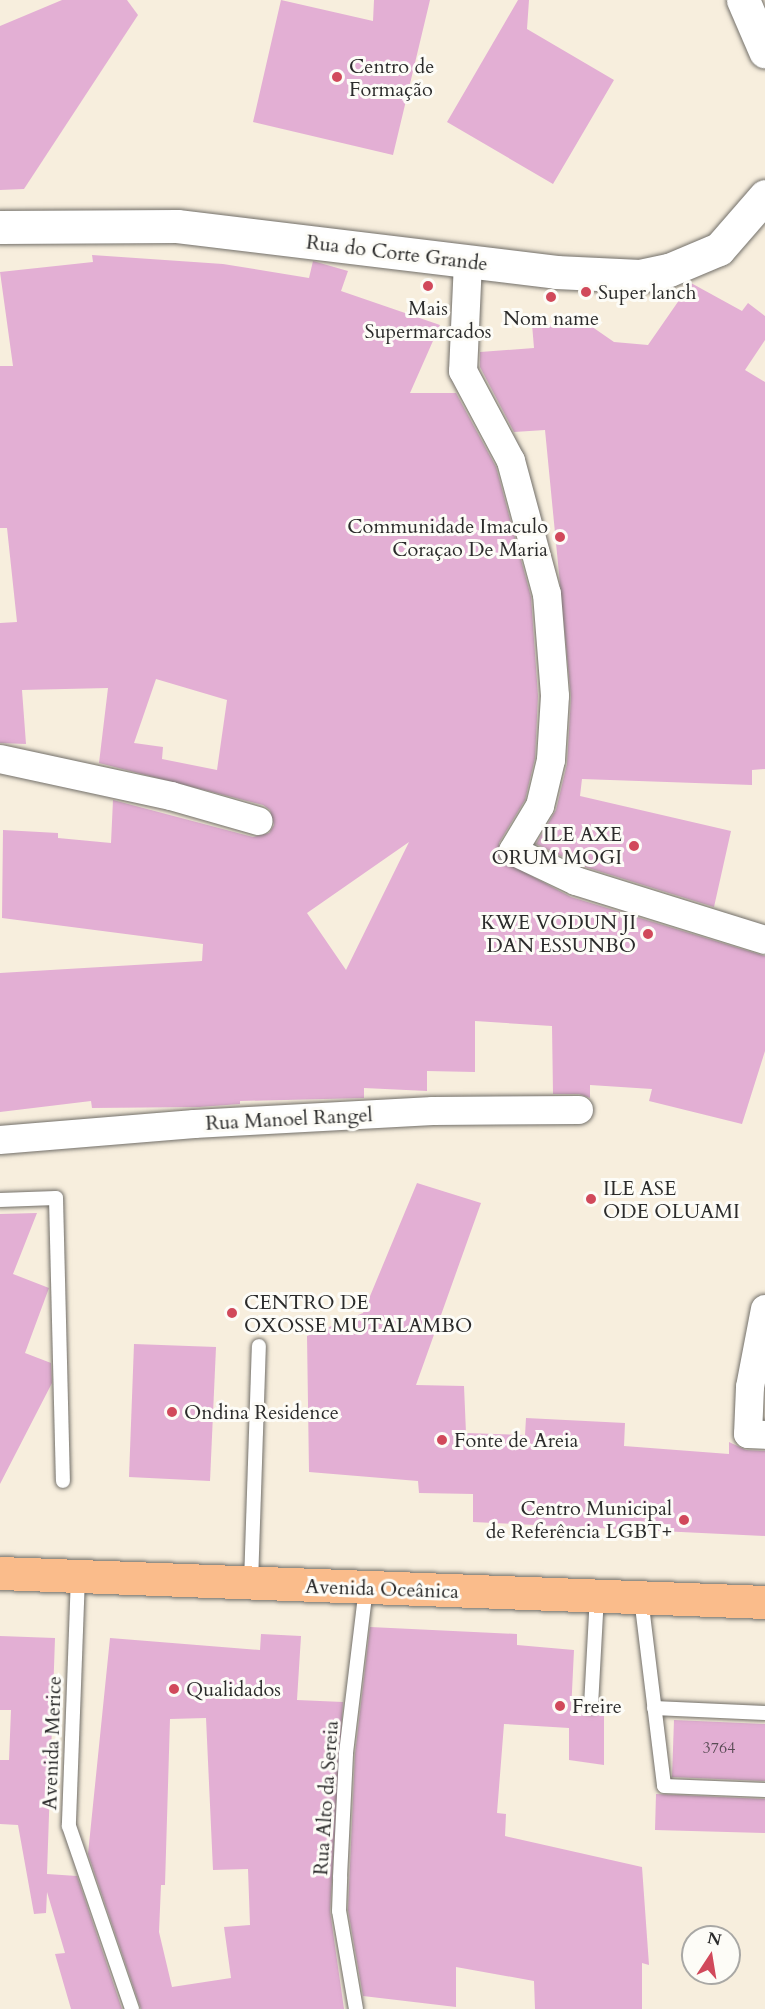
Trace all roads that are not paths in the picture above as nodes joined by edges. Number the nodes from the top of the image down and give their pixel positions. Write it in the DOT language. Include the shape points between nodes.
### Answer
graph roads {
  1 [pos="743,0"];
  2 [pos="765,51"];
  3 [pos="765,196"];
  4 [pos="0,227"];
  5 [pos="468,262"];
  6 [pos="0,759"];
  7 [pos="258,821"];
  8 [pos="765,940"];
  9 [pos="579,1110"];
  10 [pos="0,1140"];
  11 [pos="0,1200"];
  12 [pos="765,1309"];
  13 [pos="259,1346"];
  14 [pos="765,1435"];
  15 [pos="63,1481"];
  16 [pos="0,1573"];
  17 [pos="78,1576"];
  18 [pos="251,1583"];
  19 [pos="366,1588"];
  20 [pos="597,1595"];
  21 [pos="641,1598"];
  22 [pos="765,1602"];
  23 [pos="591,1706"];
  24 [pos="654,1708"];
  25 [pos="765,1713"];
  26 [pos="765,1790"];
  27 [pos="132,2009"];
  28 [pos="356,2009"];
  1 -- 2 [label="street"];
  3 -- 5 [label="street, Rua do Corte Grande" via="719,249 669,270 640,276 606,276"];
  4 -- 5 [label="street, Rua do Corte Grande" via="177,226"];
  5 -- 8 [label="street" via="464,371 511,461 548,594 555,696 551,760 540,806 513,851 576,881"];
  6 -- 7 [label="street" via="171,796"];
  9 -- 10 [label="street, Rua Manoel Rangel" via="433,1111 194,1124"];
  11 -- 15 [label="lane" via="56,1198"];
  12 -- 14 [label="street" via="750,1387 748,1434"];
  13 -- 18 [label="lane"];
  16 -- 17 [label="main road, Avenida Oceânica"];
  17 -- 18 [label="main road, Avenida Oceânica"];
  17 -- 27 [label="lane, Avenida Merice" via="69,1826"];
  18 -- 19 [label="main road, Avenida Oceânica"];
  19 -- 20 [label="main road, Avenida Oceânica"];
  19 -- 28 [label="lane, Rua Alto da Sereia" via="346,1753 340,1877 344,1953"];
  20 -- 21 [label="main road, Avenida Oceânica"];
  20 -- 23 [label="lane"];
  21 -- 22 [label="main road, Avenida Oceânica"];
  21 -- 24 [label="lane"];
  24 -- 25 [label="lane"];
  24 -- 26 [label="lane" via="664,1786"];
}
